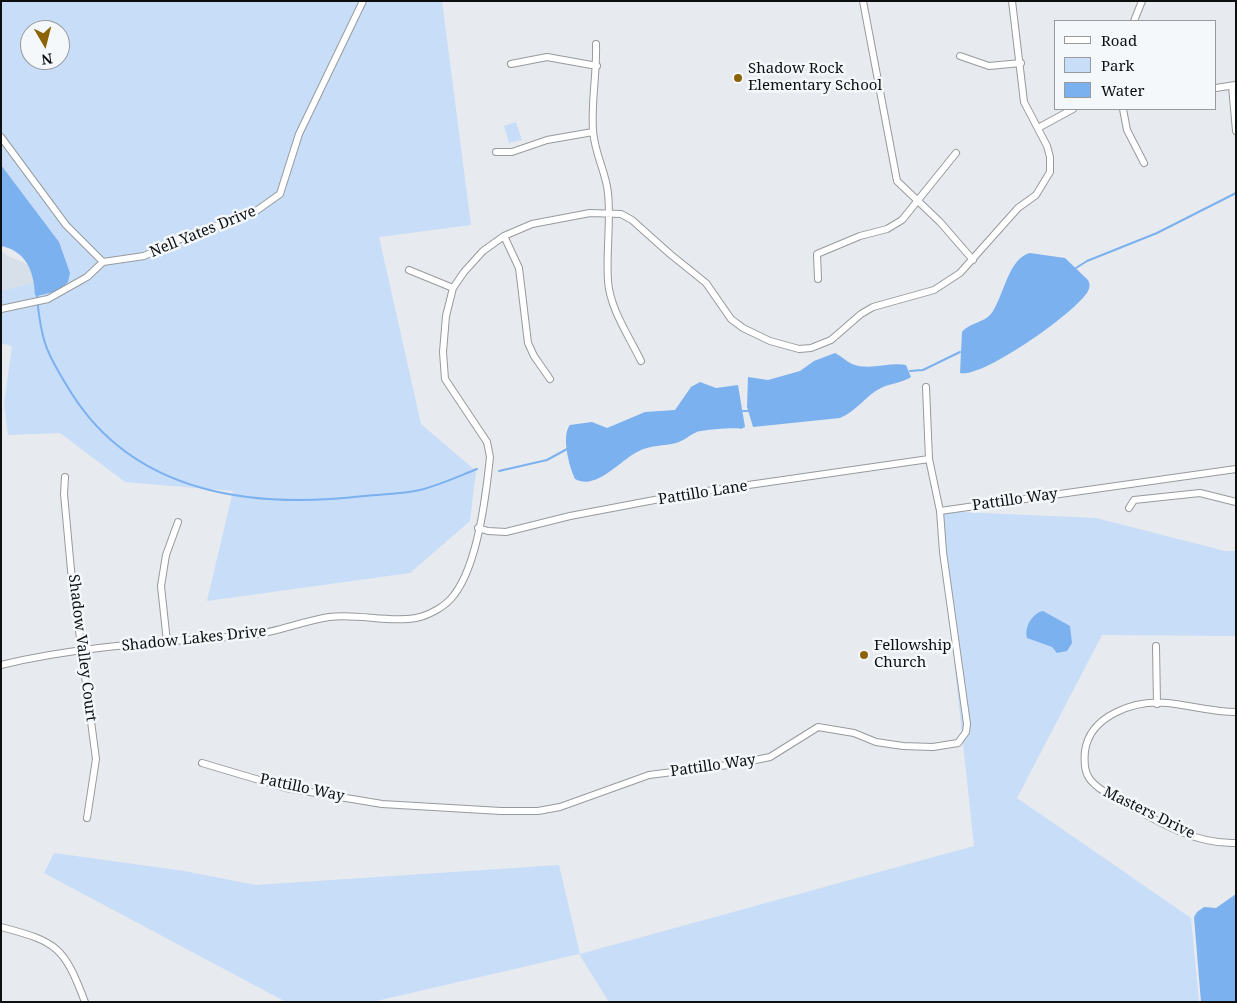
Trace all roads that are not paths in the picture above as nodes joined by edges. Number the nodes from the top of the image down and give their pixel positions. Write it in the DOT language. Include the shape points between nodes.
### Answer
graph roads {
  1 [pos="363,1"];
  2 [pos="863,1"];
  3 [pos="1012,1"];
  4 [pos="1142,1"];
  5 [pos="1134,20"];
  6 [pos="596,44"];
  7 [pos="960,56"];
  8 [pos="1021,63"];
  9 [pos="511,64"];
  10 [pos="596,66"];
  11 [pos="1234,85"];
  12 [pos="1217,88"];
  13 [pos="1071,110"];
  14 [pos="1123,110"];
  15 [pos="1038,128"];
  16 [pos="593,132"];
  17 [pos="1236,132"];
  18 [pos="1,137"];
  19 [pos="496,152"];
  20 [pos="956,153"];
  21 [pos="1144,163"];
  22 [pos="918,202"];
  23 [pos="608,213"];
  24 [pos="504,236"];
  25 [pos="973,260"];
  26 [pos="104,262"];
  27 [pos="409,270"];
  28 [pos="818,280"];
  29 [pos="453,288"];
  30 [pos="1,309"];
  31 [pos="641,361"];
  32 [pos="550,379"];
  33 [pos="926,387"];
  34 [pos="929,459"];
  35 [pos="1236,469"];
  36 [pos="65,478"];
  37 [pos="1236,502"];
  38 [pos="1129,508"];
  39 [pos="940,511"];
  40 [pos="178,522"];
  41 [pos="478,528"];
  42 [pos="167,642"];
  43 [pos="1156,646"];
  44 [pos="82,652"];
  45 [pos="1,665"];
  46 [pos="1157,704"];
  47 [pos="1236,712"];
  48 [pos="202,763"];
  49 [pos="87,818"];
  50 [pos="1236,842"];
  51 [pos="1,927"];
  52 [pos="85,1002"];
  1 -- 26 [label="street, Nell Yates Drive" via="300,134 280,194 256,211 144,256"];
  2 -- 22 [label="street" via="895,175 899,185"];
  3 -- 8 [label="street, Shadow Lakes Drive"];
  4 -- 5 [label="street"];
  6 -- 10 [label="street"];
  7 -- 8 [label="street" via="989,66"];
  8 -- 15 [label="street, Shadow Lakes Drive" via="1024,102"];
  9 -- 10 [label="street" via="547,57"];
  10 -- 16 [label="street" via="592,92"];
  11 -- 12 [label="street"];
  11 -- 17 [label="street"];
  13 -- 15 [label="street"];
  14 -- 21 [label="street" via="1127,130"];
  15 -- 25 [label="street, Shadow Lakes Drive" via="1050,157 1050,172 1036,196 1018,208"];
  16 -- 19 [label="street" via="548,140 512,152"];
  16 -- 23 [label="street" via="608,193"];
  18 -- 26 [label="street" via="66,225"];
  20 -- 22 [label="street"];
  22 -- 25 [label="street"];
  22 -- 28 [label="street" via="892,227 854,238 817,254"];
  23 -- 24 [label="street, Shadow Lakes Drive" via="590,213 532,224"];
  23 -- 25 [label="street, Shadow Lakes Drive" via="621,214 632,220 698,275 732,319 743,328 770,341 800,349 831,340 873,307 919,296 947,284"];
  23 -- 31 [label="street" via="610,294"];
  24 -- 29 [label="street, Shadow Lakes Drive" via="483,251"];
  24 -- 32 [label="street" via="519,268 528,343"];
  26 -- 30 [label="street" via="87,277 48,299"];
  27 -- 29 [label="street"];
  29 -- 41 [label="street, Shadow Lakes Drive" via="446,316 443,352 446,379 487,442 490,457"];
  33 -- 34 [label="street"];
  34 -- 39 [label="street"];
  34 -- 41 [label="street, Pattillo Lane" via="686,494 506,532"];
  35 -- 39 [label="street, Pattillo Way"];
  36 -- 44 [label="street, Shadow Valley Court" via="64,494"];
  37 -- 38 [label="street" via="1200,493 1134,500"];
  39 -- 48 [label="street, Pattillo Way" via="967,724 963,738 952,745 895,745 818,727 770,757 649,775 560,807 501,812 382,804 286,788"];
  40 -- 42 [label="street" via="166,555 161,586"];
  41 -- 42 [label="street, Shadow Lakes Drive" via="473,558 454,595 428,614 384,620 329,617 254,635"];
  42 -- 44 [label="street, Shadow Lakes Drive"];
  43 -- 46 [label="street"];
  44 -- 45 [label="street, Shadow Lakes Drive"];
  44 -- 49 [label="street, Shadow Valley Court" via="96,759"];
  46 -- 47 [label="street, Masters Drive"];
  46 -- 50 [label="street, Masters Drive" via="1138,705 1109,715 1097,724 1089,738 1084,760 1092,784 1191,836 1210,842"];
  51 -- 52 [label="street" via="32,935 57,948 72,967"];
}
